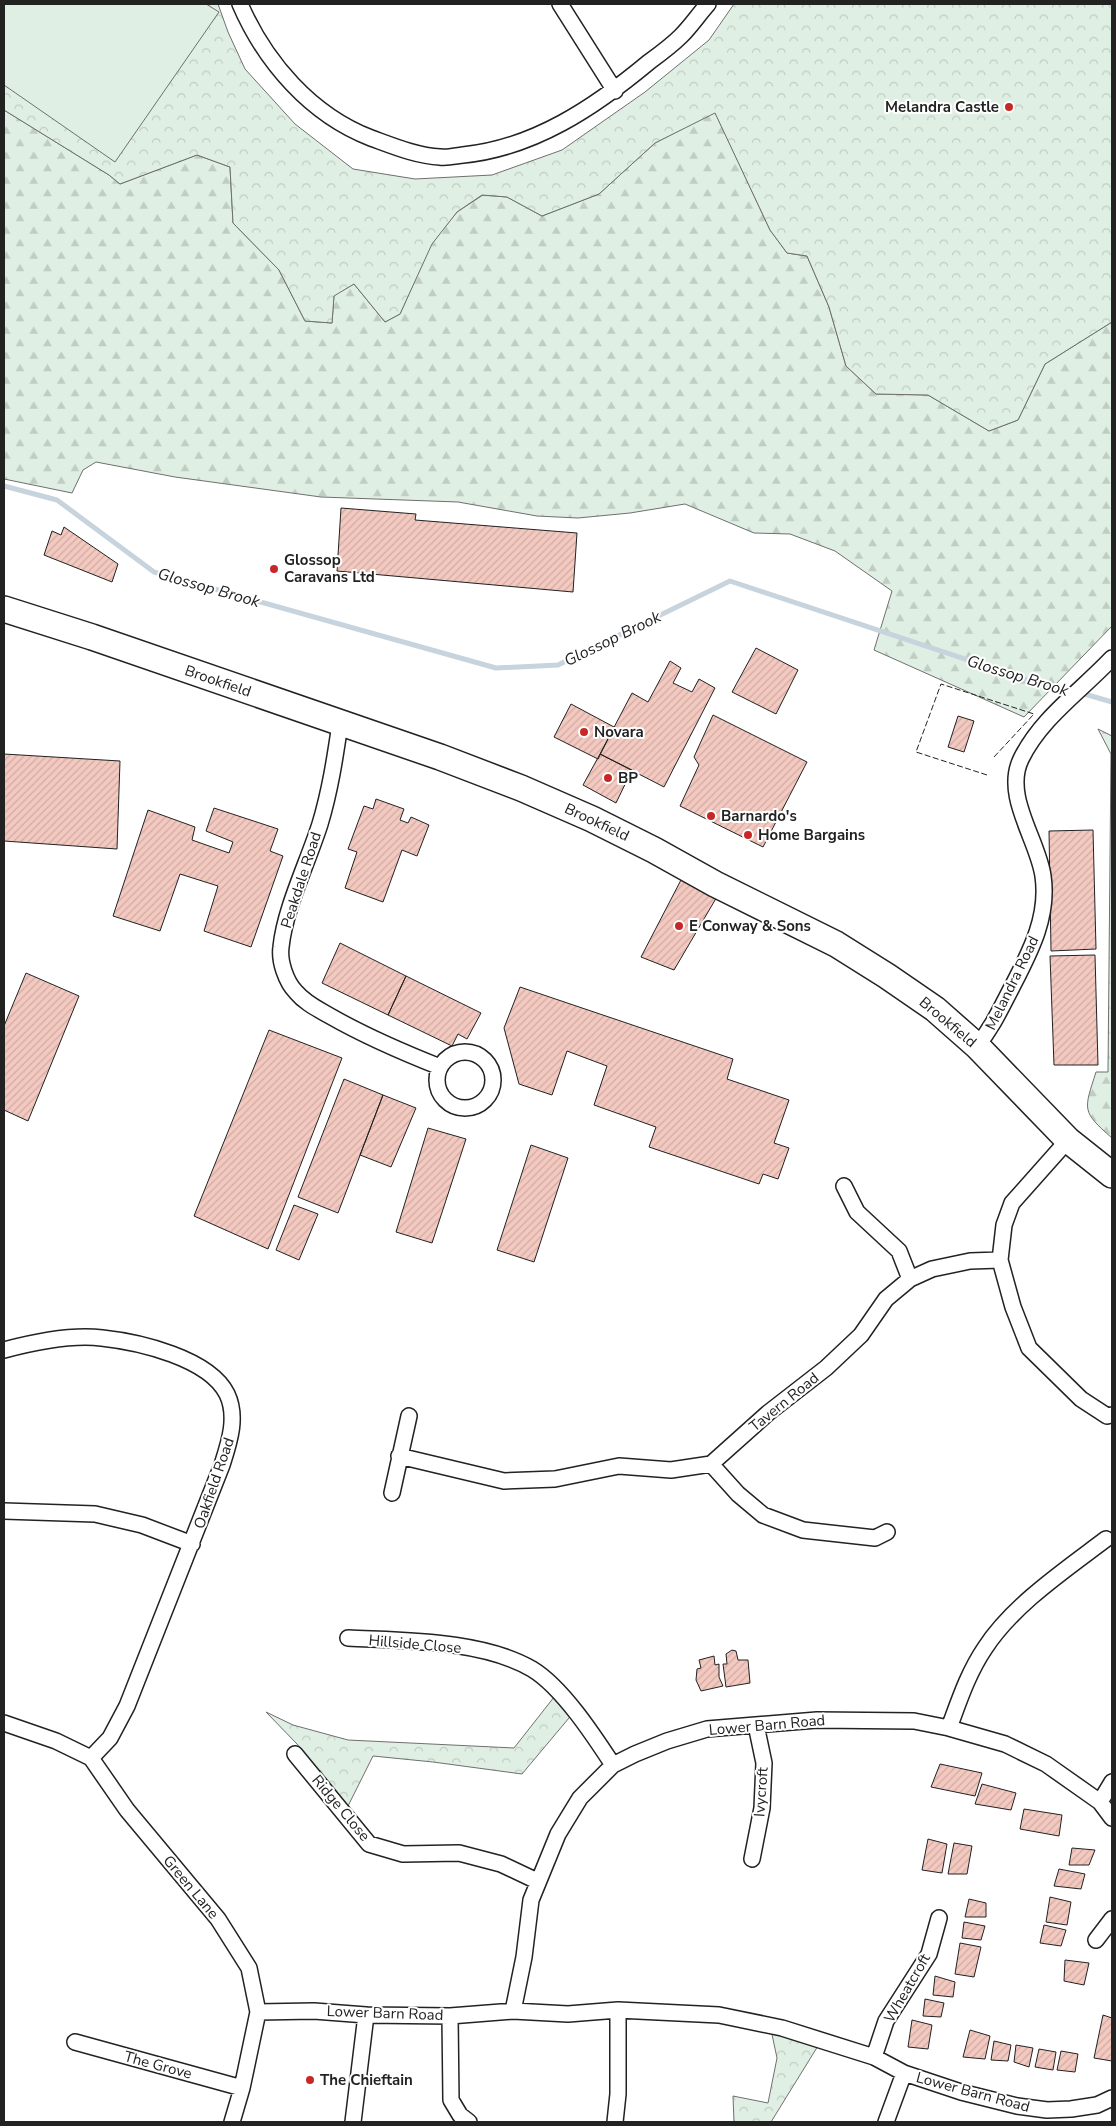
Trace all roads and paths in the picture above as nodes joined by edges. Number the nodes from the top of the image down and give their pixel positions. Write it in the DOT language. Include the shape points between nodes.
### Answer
graph roads {
  1 [pos="240,4"];
  2 [pos="560,4"];
  3 [pos="708,4"];
  4 [pos="615,91"];
  5 [pos="4,609"];
  6 [pos="1112,658"];
  7 [pos="340,724"];
  8 [pos="977,1046"];
  9 [pos="440,1067"];
  10 [pos="1068,1140"];
  11 [pos="1112,1175"];
  12 [pos="844,1186"];
  13 [pos="1000,1260"];
  14 [pos="910,1279"];
  15 [pos="4,1350"];
  16 [pos="1112,1415"];
  17 [pos="409,1416"];
  18 [pos="399,1456"];
  19 [pos="711,1464"];
  20 [pos="392,1493"];
  21 [pos="4,1511"];
  22 [pos="887,1532"];
  23 [pos="1106,1539"];
  24 [pos="192,1544"];
  25 [pos="348,1638"];
  26 [pos="4,1723"];
  27 [pos="756,1725"];
  28 [pos="949,1728"];
  29 [pos="295,1754"];
  30 [pos="91,1758"];
  31 [pos="613,1765"];
  32 [pos="1112,1782"];
  33 [pos="1100,1802"];
  34 [pos="1112,1818"];
  35 [pos="752,1859"];
  36 [pos="537,1881"];
  37 [pos="939,1918"];
  38 [pos="1112,1919"];
  39 [pos="1096,1940"];
  40 [pos="618,2010"];
  41 [pos="513,2011"];
  42 [pos="258,2012"];
  43 [pos="366,2014"];
  44 [pos="450,2016"];
  45 [pos="75,2042"];
  46 [pos="874,2057"];
  47 [pos="904,2073"];
  48 [pos="242,2088"];
  49 [pos="1112,2098"];
  50 [pos="1047,2116"];
  51 [pos="232,2122"];
  52 [pos="353,2122"];
  53 [pos="469,2122"];
  54 [pos="615,2122"];
  55 [pos="886,2122"];
  1 -- 4 [label="street" via="257,39 312,104 349,129 400,149 440,158 482,153 531,139"];
  2 -- 4 [label="street"];
  3 -- 4 [label="street" via="681,36"];
  5 -- 7 [label="main road, Brookfield"];
  6 -- 8 [label="street, Melandra Road" via="1060,708 1020,761 1015,789 1043,875 1044,901 1031,951 991,1029"];
  7 -- 8 [label="main road, Brookfield" via="440,757 592,819 836,944 936,1010"];
  7 -- 9 [label="street, Peakdale Road" via="331,786 286,918 280,948 283,965 288,981 312,1006 400,1052"];
  8 -- 10 [label="main road, Brookfield"];
  10 -- 11 [label="main road, Brookfield"];
  10 -- 13 [label="street" via="1012,1203 1004,1224"];
  12 -- 14 [label="street" via="857,1212 899,1251"];
  13 -- 14 [label="street, Tavern Road" via="970,1261 932,1269"];
  13 -- 16 [label="street" via="1029,1348 1081,1399 1106,1416"];
  14 -- 19 [label="street, Tavern Road" via="886,1298 861,1334 826,1368 768,1413"];
  15 -- 24 [label="street, Oakfield Road" via="44,1340 101,1338 168,1352 214,1377 227,1395 232,1413 232,1432"];
  17 -- 18 [label="street"];
  18 -- 19 [label="street" via="504,1482 555,1479 619,1466 671,1470"];
  18 -- 20 [label="street"];
  19 -- 22 [label="street" via="738,1494 763,1515 803,1530 874,1538"];
  21 -- 24 [label="street" via="95,1514 142,1525"];
  23 -- 28 [label="street" via="1016,1611 985,1648 966,1684"];
  24 -- 30 [label="street, Oakfield Road" via="127,1706 110,1738"];
  25 -- 31 [label="street, Hillside Close" via="445,1644 498,1655 532,1669 558,1692"];
  26 -- 30 [label="street, Green Lane" via="56,1741"];
  27 -- 28 [label="street, Lower Barn Road" via="877,1720 914,1721"];
  27 -- 31 [label="street, Lower Barn Road" via="707,1729 667,1741"];
  27 -- 35 [label="street, Ivycroft" via="764,1763 762,1808"];
  28 -- 33 [label="street, Lower Barn Road" via="1005,1744 1046,1764"];
  29 -- 36 [label="street, Ridge Close" via="369,1844 403,1854 459,1853 501,1864"];
  30 -- 42 [label="street, Green Lane" via="127,1810 218,1919 249,1968"];
  31 -- 36 [label="street, Lower Barn Road" via="580,1798 558,1834"];
  32 -- 33 [label="street"];
  33 -- 34 [label="street, Lower Barn Road"];
  36 -- 41 [label="street, Lower Barn Road" via="528,1915 524,1957"];
  37 -- 46 [label="street, Wheatcroft" via="929,1954 886,2021"];
  38 -- 39 [label="street"];
  40 -- 41 [label="street, Lower Barn Road" via="568,2014"];
  40 -- 46 [label="street, Lower Barn Road" via="719,2015 782,2028"];
  40 -- 54 [label="street"];
  41 -- 44 [label="street, Lower Barn Road"];
  42 -- 43 [label="street, Lower Barn Road"];
  42 -- 48 [label="street, Green Lane"];
  43 -- 44 [label="street, Lower Barn Road"];
  43 -- 52 [label="street"];
  44 -- 53 [label="street" via="451,2100 460,2115"];
  45 -- 48 [label="street, The Grove"];
  46 -- 47 [label="street, Lower Barn Road"];
  47 -- 50 [label="street, Lower Barn Road"];
  47 -- 55 [label="street"];
  48 -- 51 [label="street, Green Lane"];
  49 -- 50 [label="street, Lower Barn Road" via="1097,2105"];
}
